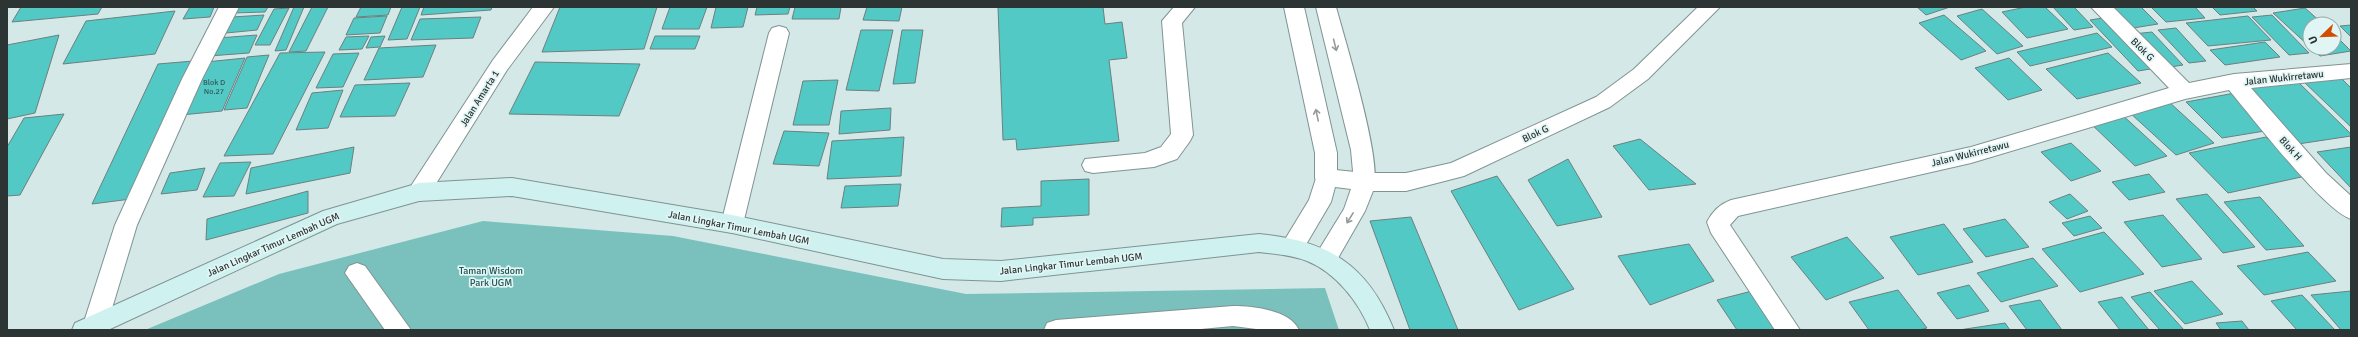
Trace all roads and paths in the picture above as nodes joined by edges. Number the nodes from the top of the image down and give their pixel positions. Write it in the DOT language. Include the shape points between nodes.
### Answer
graph roads {
  1 [pos="229,7"];
  2 [pos="544,7"];
  3 [pos="1185,7"];
  4 [pos="1294,7"];
  5 [pos="1326,7"];
  6 [pos="1710,7"];
  7 [pos="2102,7"];
  8 [pos="779,33"];
  9 [pos="2351,71"];
  10 [pos="2234,82"];
  11 [pos="2185,90"];
  12 [pos="1093,165"];
  13 [pos="1326,178"];
  14 [pos="1365,182"];
  15 [pos="419,192"];
  16 [pos="2351,210"];
  17 [pos="732,224"];
  18 [pos="1293,246"];
  19 [pos="1326,258"];
  20 [pos="357,273"];
  21 [pos="90,327"];
  22 [pos="399,330"];
  23 [pos="1056,330"];
  24 [pos="1287,330"];
  25 [pos="1382,330"];
  26 [pos="1788,330"];
  1 -- 21 [label="street" via="192,79 126,224"];
  2 -- 15 [label="street, Jalan Amarta 1" via="500,65"];
  3 -- 12 [label="street" via="1172,21 1182,135 1169,152 1146,161"];
  13 -- 4 [label="street, one-way" via="1326,153"];
  5 -- 14 [label="street, one-way" via="1362,150"];
  6 -- 14 [label="street, Blok G" via="1641,74 1603,102 1456,170 1406,182"];
  7 -- 11 [label="street, Blok G"];
  8 -- 17 [label="street"];
  9 -- 10 [label="street, Jalan Wukirretawu"];
  10 -- 11 [label="street, Jalan Wukirretawu"];
  10 -- 16 [label="street, Blok H" via="2318,179"];
  11 -- 26 [label="street, Jalan Wukirretawu" via="1971,155 1731,210 1721,216 1719,227"];
  13 -- 14 [label="street, Blok G"];
  13 -- 18 [label="street" via="1320,202"];
  14 -- 19 [label="street, one-way" via="1354,211"];
  15 -- 17 [label="street, Jalan Lingkar Timur Lembah UGM" via="512,188"];
  15 -- 21 [label="street, Jalan Lingkar Timur Lembah UGM" via="332,217"];
  17 -- 18 [label="street, Jalan Lingkar Timur Lembah UGM" via="943,269 1001,271 1259,244"];
  18 -- 19 [label="street, Jalan Lingkar Timur Lembah UGM"];
  19 -- 25 [label="street, Jalan Lingkar Timur Lembah UGM" via="1350,278 1376,316"];
  20 -- 22 [label="street"];
  23 -- 24 [label="street" via="1214,318 1233,314 1254,316"];
}
